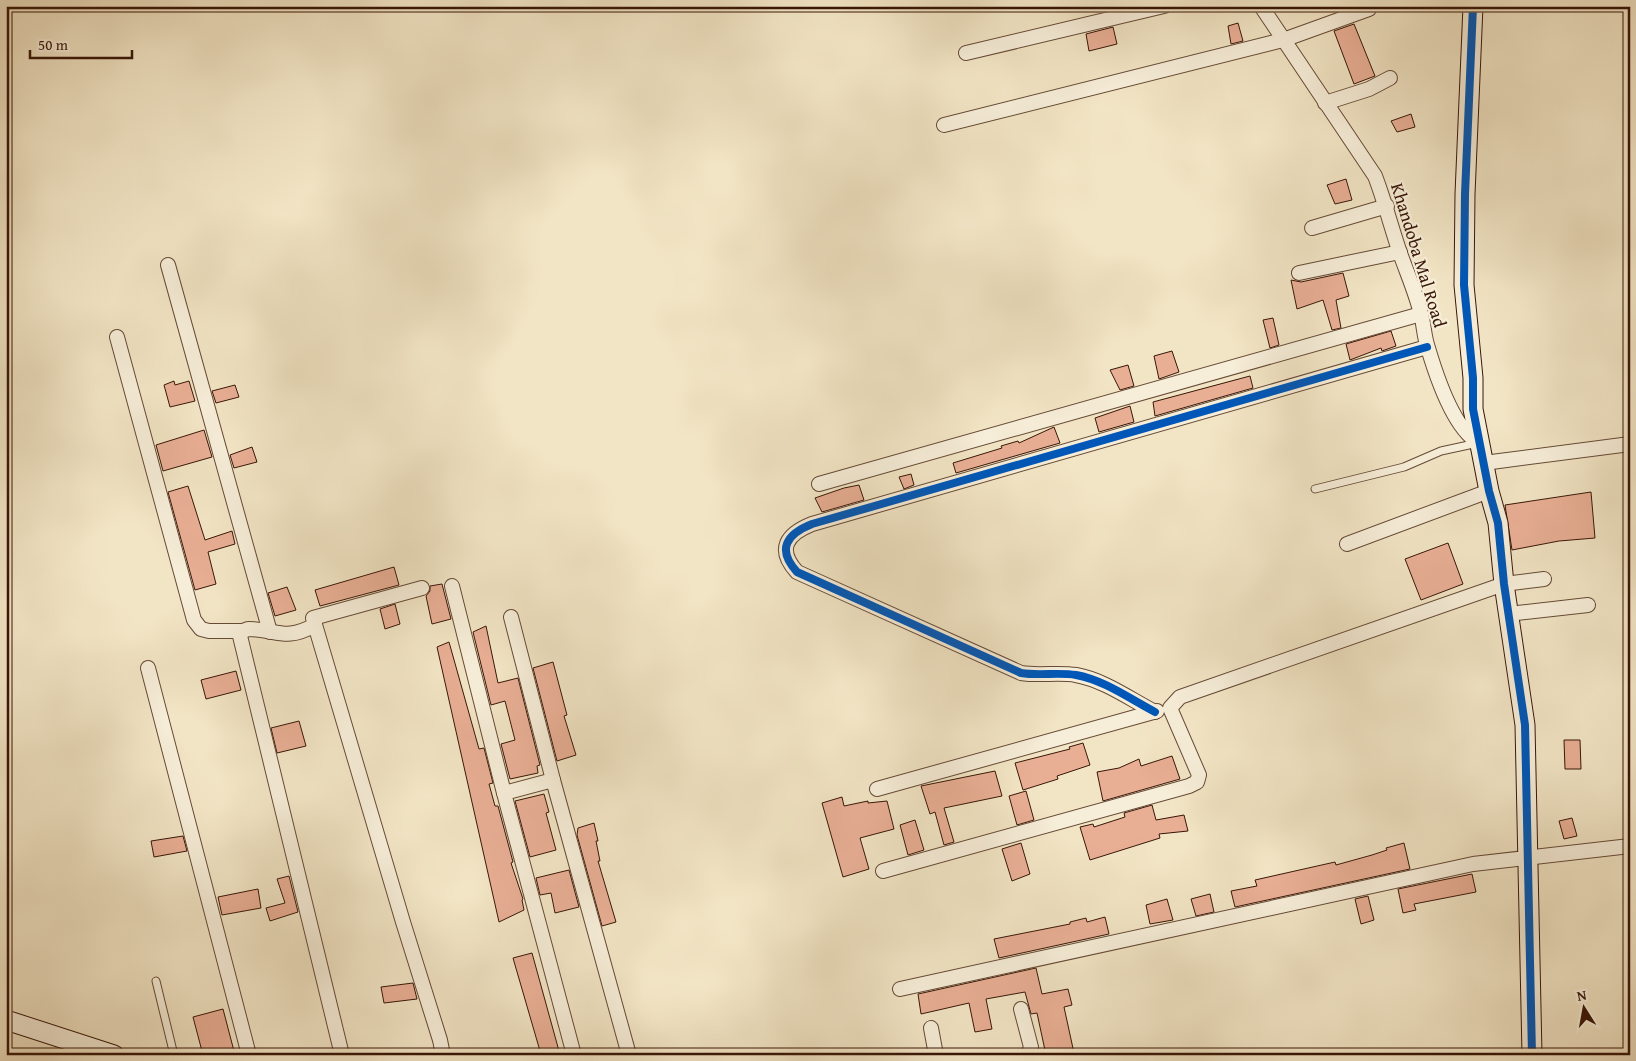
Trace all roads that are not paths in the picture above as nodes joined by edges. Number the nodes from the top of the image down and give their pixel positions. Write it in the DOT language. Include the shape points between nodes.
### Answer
graph roads {
  1 [pos="1164,6"];
  2 [pos="1261,6"];
  3 [pos="1473,6"];
  4 [pos="1369,9"];
  5 [pos="1283,40"];
  6 [pos="966,53"];
  7 [pos="1390,78"];
  8 [pos="1325,103"];
  9 [pos="944,125"];
  10 [pos="1387,206"];
  11 [pos="1312,228"];
  12 [pos="1400,252"];
  13 [pos="168,265"];
  14 [pos="1299,273"];
  15 [pos="1421,314"];
  16 [pos="117,337"];
  17 [pos="1427,347"];
  18 [pos="1480,443"];
  19 [pos="1630,444"];
  20 [pos="1484,463"];
  21 [pos="819,484"];
  22 [pos="1315,489"];
  23 [pos="1489,490"];
  24 [pos="1347,544"];
  25 [pos="1544,579"];
  26 [pos="1504,584"];
  27 [pos="452,586"];
  28 [pos="422,588"];
  29 [pos="1588,605"];
  30 [pos="1508,614"];
  31 [pos="511,617"];
  32 [pos="315,626"];
  33 [pos="243,631"];
  34 [pos="270,632"];
  35 [pos="148,668"];
  36 [pos="1170,708"];
  37 [pos="1155,712"];
  38 [pos="553,780"];
  39 [pos="877,789"];
  40 [pos="504,793"];
  41 [pos="1630,846"];
  42 [pos="1528,857"];
  43 [pos="882,871"];
  44 [pos="156,981"];
  45 [pos="900,989"];
  46 [pos="1022,1009"];
  47 [pos="6,1020"];
  48 [pos="931,1028"];
  49 [pos="114,1055"];
  50 [pos="174,1055"];
  51 [pos="249,1055"];
  52 [pos="342,1055"];
  53 [pos="443,1055"];
  54 [pos="574,1055"];
  55 [pos="630,1055"];
  56 [pos="936,1055"];
  57 [pos="1028,1055"];
  58 [pos="1532,1055"];
  1 -- 6 [label="street"];
  2 -- 5 [label="street, Khandoba Mal Road"];
  3 -- 18 [label="street" via="1464,285 1474,409"];
  4 -- 5 [label="street"];
  5 -- 8 [label="street, Khandoba Mal Road"];
  5 -- 9 [label="street"];
  7 -- 8 [label="street"];
  8 -- 10 [label="street, Khandoba Mal Road" via="1365,159"];
  10 -- 11 [label="street"];
  10 -- 12 [label="street, Khandoba Mal Road"];
  12 -- 14 [label="street"];
  12 -- 15 [label="street, Khandoba Mal Road"];
  13 -- 34 [label="street"];
  15 -- 17 [label="street, Khandoba Mal Road"];
  15 -- 21 [label="street"];
  16 -- 33 [label="street" via="194,620 201,630"];
  17 -- 18 [label="street, Khandoba Mal Road" via="1456,420 1470,438"];
  17 -- 37 [label="street" via="812,524 788,538 785,552 789,564 797,572 1021,673 1038,676 1074,674 1091,679"];
  18 -- 20 [label="street"];
  18 -- 22 [label="lane" via="1440,451 1404,467"];
  19 -- 20 [label="street"];
  20 -- 23 [label="street"];
  23 -- 24 [label="street"];
  23 -- 26 [label="street" via="1498,523"];
  25 -- 26 [label="street"];
  26 -- 30 [label="street"];
  26 -- 36 [label="street" via="1180,697"];
  27 -- 40 [label="street"];
  28 -- 32 [label="street" via="313,618"];
  29 -- 30 [label="street"];
  30 -- 42 [label="street" via="1525,725"];
  31 -- 38 [label="street"];
  32 -- 34 [label="street" via="292,635"];
  32 -- 53 [label="street"];
  33 -- 34 [label="street"];
  33 -- 52 [label="street" via="240,642"];
  35 -- 51 [label="street"];
  36 -- 37 [label="street"];
  36 -- 43 [label="street" via="1199,776 1197,782"];
  37 -- 39 [label="street"];
  38 -- 40 [label="street"];
  38 -- 55 [label="street"];
  40 -- 54 [label="street"];
  41 -- 42 [label="street"];
  42 -- 45 [label="street" via="1473,864"];
  42 -- 58 [label="street"];
  44 -- 50 [label="lane"];
  46 -- 57 [label="street" via="1031,1047"];
  47 -- 49 [label="street"];
  48 -- 56 [label="street"];
}
